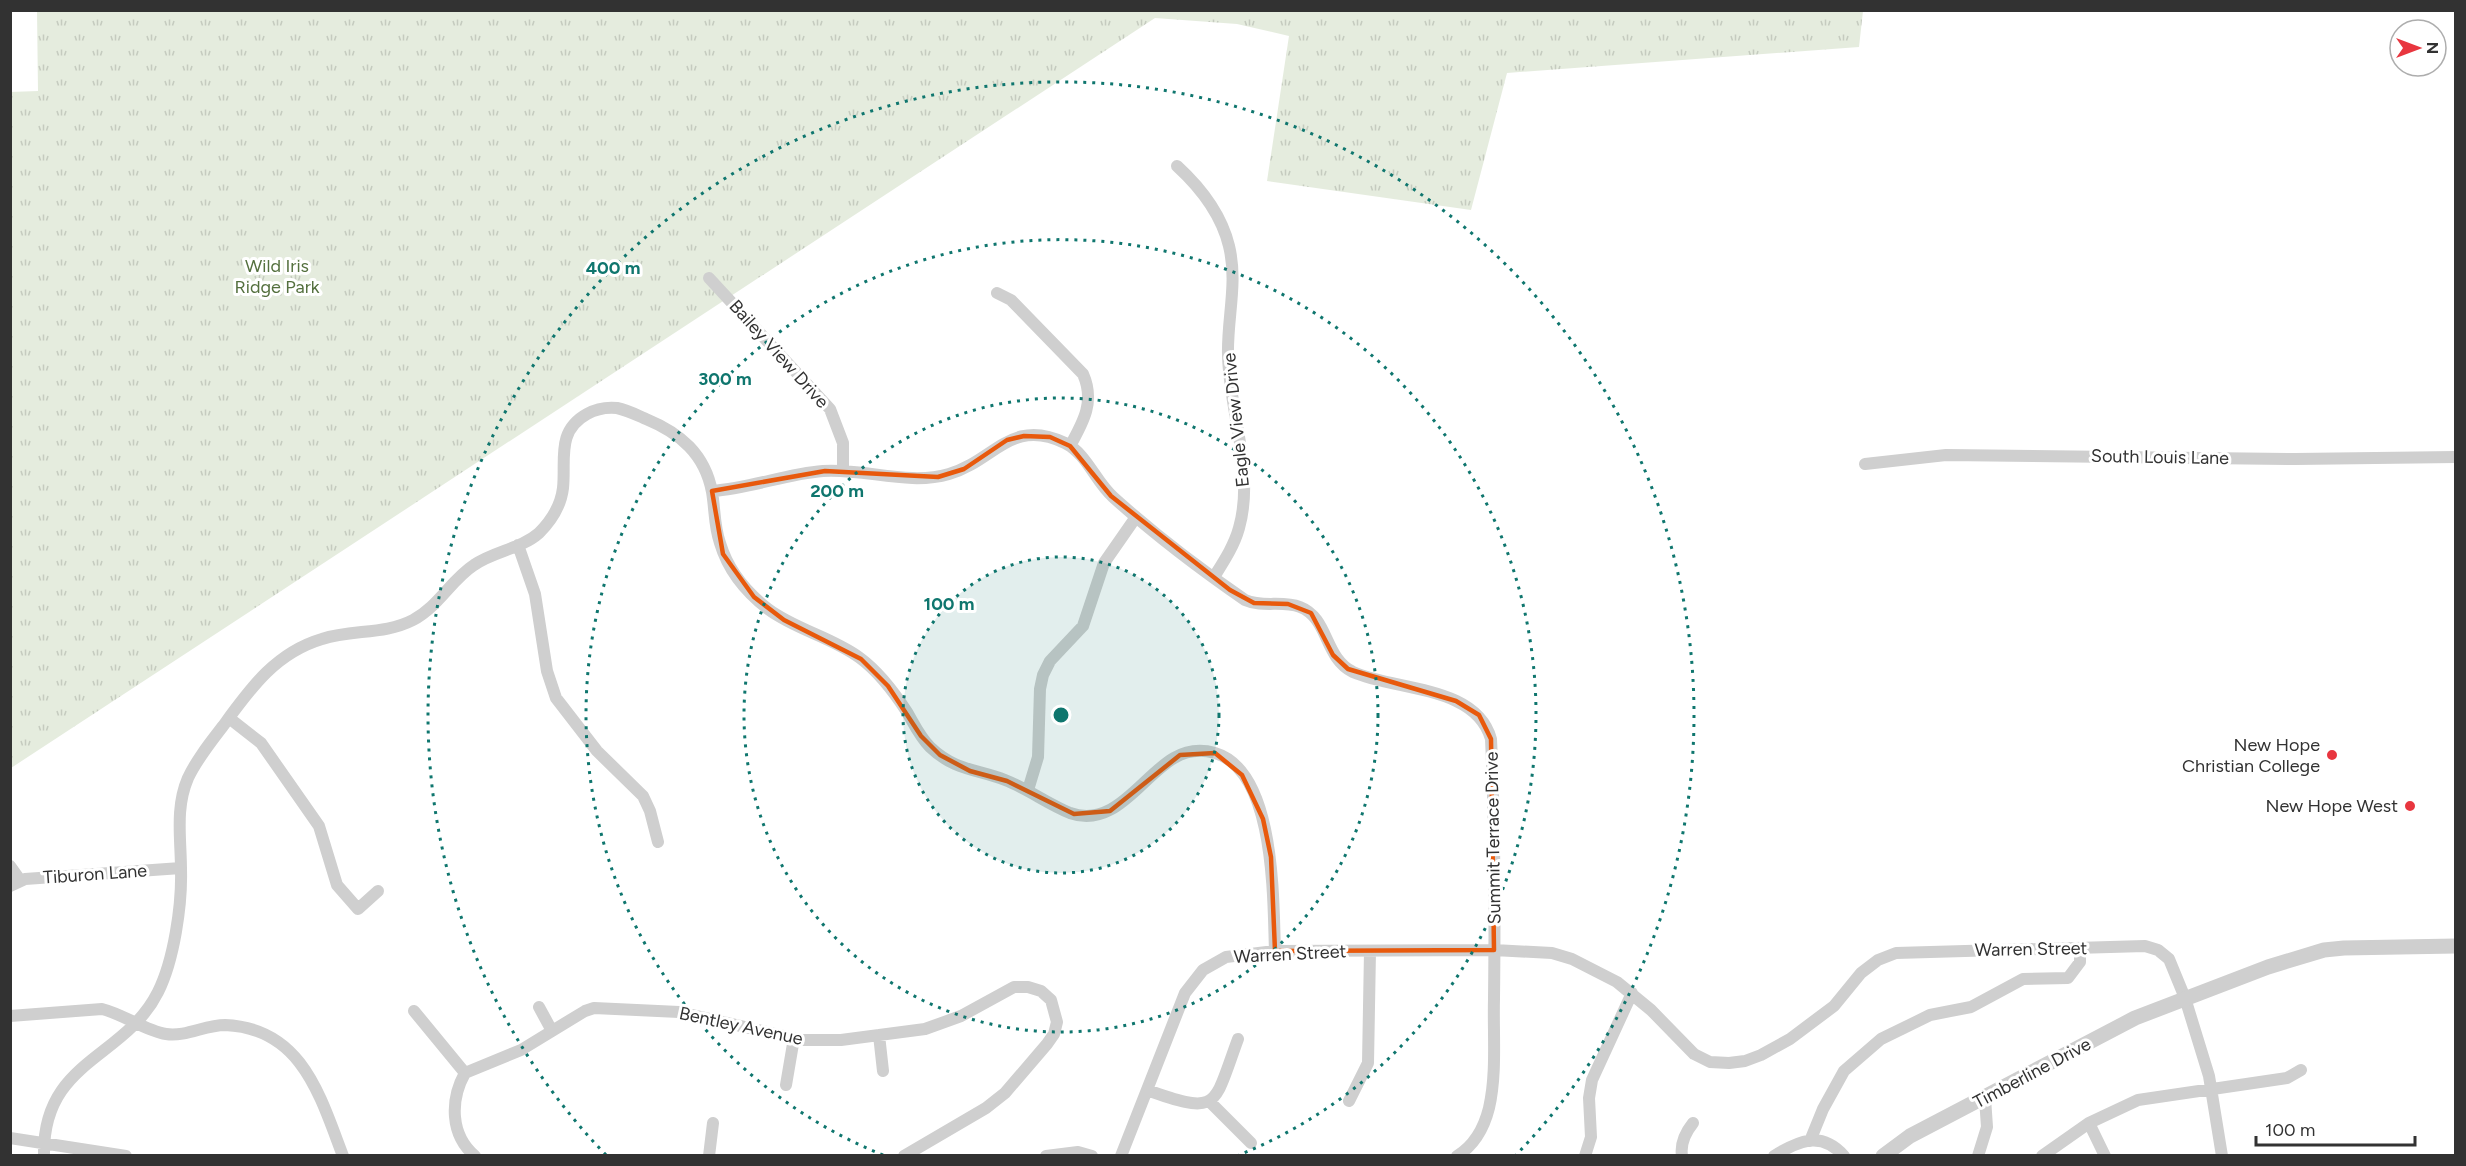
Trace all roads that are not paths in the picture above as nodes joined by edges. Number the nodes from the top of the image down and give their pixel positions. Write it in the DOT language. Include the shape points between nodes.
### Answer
graph roads {
  1 [pos="1177,166"];
  2 [pos="709,278"];
  3 [pos="997,293"];
  4 [pos="1070,446"];
  5 [pos="2456,457"];
  6 [pos="1866,464"];
  7 [pos="843,471"];
  8 [pos="712,491"];
  9 [pos="1136,517"];
  10 [pos="518,545"];
  11 [pos="1214,577"];
  12 [pos="229,718"];
  13 [pos="1028,790"];
  14 [pos="658,842"];
  15 [pos="10,866"];
  16 [pos="181,868"];
  17 [pos="15,883"];
  18 [pos="378,891"];
  19 [pos="2456,946"];
  20 [pos="2080,949"];
  21 [pos="1494,950"];
  22 [pos="1275,951"];
  23 [pos="1370,951"];
  24 [pos="1632,993"];
  25 [pos="2185,998"];
  26 [pos="538,1007"];
  27 [pos="414,1011"];
  28 [pos="10,1016"];
  29 [pos="136,1021"];
  30 [pos="552,1031"];
  31 [pos="879,1035"];
  32 [pos="794,1038"];
  33 [pos="1238,1039"];
  34 [pos="2301,1070"];
  35 [pos="883,1071"];
  36 [pos="465,1073"];
  37 [pos="786,1085"];
  38 [pos="2211,1088"];
  39 [pos="1147,1090"];
  40 [pos="1985,1098"];
  41 [pos="1209,1101"];
  42 [pos="1348,1101"];
  43 [pos="713,1123"];
  44 [pos="1693,1123"];
  45 [pos="2089,1123"];
  46 [pos="10,1138"];
  47 [pos="1810,1140"];
  48 [pos="1251,1143"];
  49 [pos="44,1149"];
  50 [pos="126,1155"];
  51 [pos="343,1155"];
  52 [pos="475,1155"];
  53 [pos="709,1155"];
  54 [pos="904,1155"];
  55 [pos="1046,1155"];
  56 [pos="1092,1155"];
  57 [pos="1121,1155"];
  58 [pos="1457,1155"];
  59 [pos="1585,1155"];
  60 [pos="1682,1155"];
  61 [pos="1774,1155"];
  62 [pos="1844,1155"];
  63 [pos="1883,1155"];
  64 [pos="1978,1155"];
  65 [pos="2042,1155"];
  66 [pos="2105,1155"];
  67 [pos="2222,1155"];
  1 -- 11 [label="street, Eagle View Drive" via="1200,187 1220,222 1233,277 1228,357 1243,502 1231,550"];
  2 -- 7 [label="street, Bailey View Drive" via="830,409 843,443"];
  3 -- 4 [label="street" via="1011,300 1083,374 1089,389 1088,409"];
  4 -- 7 [label="street" via="1044,436 1018,437 1002,443 971,466 938,477"];
  4 -- 9 [label="street, Summit Terrace Drive" via="1107,491"];
  5 -- 6 [label="street, South Louis Lane" via="1946,455"];
  7 -- 8 [label="street"];
  8 -- 10 [label="street" via="701,460 687,442 662,425 621,408 605,408 589,413 567,435 562,450 560,502 542,530"];
  8 -- 13 [label="street" via="714,522 723,554 754,597 775,614 842,646 870,666 899,700 921,736 940,755 970,771"];
  9 -- 11 [label="street, Summit Terrace Drive"];
  9 -- 13 [label="street" via="1104,563 1083,626 1050,661 1043,675 1038,758"];
  10 -- 12 [label="street" via="471,567 424,614 408,623 388,630 318,640 281,658"];
  10 -- 14 [label="street" via="535,594 547,671 556,698 597,751 643,796"];
  11 -- 21 [label="street, Summit Terrace Drive" via="1249,602 1288,604 1311,613 1333,655 1348,669 1466,704 1484,721 1491,739"];
  12 -- 16 [label="street" via="201,755 182,797"];
  12 -- 18 [label="street" via="261,743 319,826 335,881 344,895 358,909"];
  13 -- 22 [label="street" via="1068,812 1099,815 1115,807 1180,755 1200,751 1223,756 1235,765 1248,785 1266,831 1271,857"];
  15 -- 17 [label="street"];
  16 -- 17 [label="street, Tiburon Lane"];
  16 -- 29 [label="street" via="178,913 165,974 157,996"];
  19 -- 25 [label="street" via="2324,950"];
  20 -- 24 [label="street, Warren Street" via="1896,953 1870,966 1834,1006 1799,1032 1745,1061 1710,1062 1694,1054"];
  20 -- 25 [label="street, Warren Street" via="2145,946 2158,950 2169,958"];
  20 -- 47 [label="street" via="2080,962 2068,978 2023,979 1971,1007 1930,1015 1881,1039 1844,1071"];
  21 -- 23 [label="street, Warren Street"];
  21 -- 24 [label="street, Warren Street" via="1562,956 1597,970"];
  21 -- 58 [label="street" via="1490,1106 1480,1133"];
  22 -- 23 [label="street, Warren Street"];
  22 -- 39 [label="street, Warren Street" via="1226,957 1197,976 1181,1002"];
  23 -- 42 [label="street, Warren Street" via="1368,1063"];
  24 -- 59 [label="street" via="1592,1080 1591,1137"];
  25 -- 38 [label="street, Warren Street"];
  25 -- 40 [label="street, Timberline Drive" via="2134,1018"];
  26 -- 30 [label="street"];
  27 -- 36 [label="street"];
  28 -- 29 [label="street" via="102,1009"];
  29 -- 49 [label="street" via="129,1032 77,1070 60,1093 49,1118"];
  29 -- 51 [label="street" via="164,1034 223,1025 250,1029 274,1040 303,1064 316,1086"];
  30 -- 32 [label="street, Bentley Avenue" via="585,1011 606,1007 697,1015"];
  30 -- 36 [label="street, Bentley Avenue" via="521,1050"];
  31 -- 32 [label="street, Bentley Avenue" via="821,1041"];
  31 -- 35 [label="street"];
  31 -- 54 [label="street, Bentley Avenue" via="945,1023 1014,987 1041,991 1052,1000 1055,1010 1054,1034 1005,1093"];
  32 -- 37 [label="street"];
  33 -- 41 [label="street" via="1220,1090"];
  34 -- 38 [label="street" via="2287,1078"];
  36 -- 52 [label="street" via="456,1093 456,1125 465,1147"];
  38 -- 45 [label="street" via="2138,1100"];
  38 -- 67 [label="street, Warren Street"];
  39 -- 41 [label="street" via="1186,1104"];
  39 -- 57 [label="street, Warren Street"];
  40 -- 63 [label="street, Timberline Drive" via="1910,1136"];
  40 -- 64 [label="street" via="1987,1127"];
  41 -- 48 [label="street"];
  43 -- 53 [label="street"];
  44 -- 60 [label="street" via="1685,1134"];
  45 -- 65 [label="street"];
  45 -- 66 [label="street"];
  46 -- 49 [label="street"];
  47 -- 61 [label="street" via="1799,1141"];
  47 -- 62 [label="street" via="1820,1140"];
  49 -- 50 [label="street"];
  55 -- 56 [label="street"];
}
